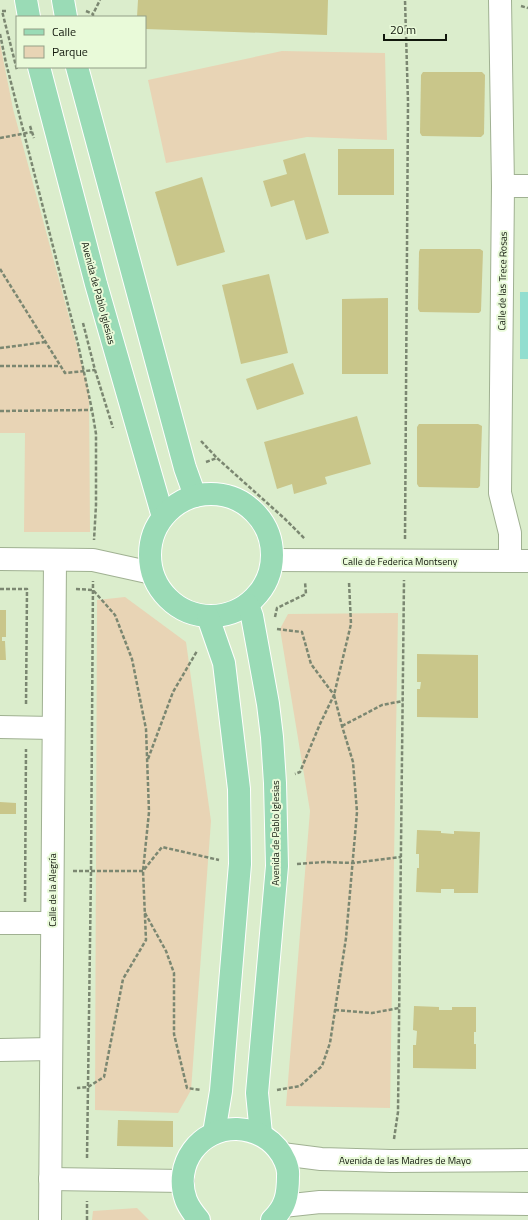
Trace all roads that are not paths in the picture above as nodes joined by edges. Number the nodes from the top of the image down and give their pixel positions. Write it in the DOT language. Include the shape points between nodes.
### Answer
graph roads {
  1 [pos="26,0"];
  2 [pos="63,0"];
  3 [pos="500,0"];
  4 [pos="29,16"];
  5 [pos="66,16"];
  6 [pos="39,68"];
  7 [pos="77,68"];
  8 [pos="503,186"];
  9 [pos="528,186"];
  10 [pos="195,496"];
  11 [pos="163,517"];
  12 [pos="0,559"];
  13 [pos="55,560"];
  14 [pos="272,560"];
  15 [pos="519,561"];
  16 [pos="152,573"];
  17 [pos="248,605"];
  18 [pos="208,617"];
  19 [pos="0,727"];
  20 [pos="54,728"];
  21 [pos="0,923"];
  22 [pos="52,923"];
  23 [pos="0,1050"];
  24 [pos="51,1050"];
  25 [pos="214,1133"];
  26 [pos="260,1134"];
  27 [pos="282,1154"];
  28 [pos="528,1160"];
  29 [pos="50,1179"];
  30 [pos="183,1181"];
  31 [pos="524,1209"];
  32 [pos="278,1213"];
  33 [pos="50,1220"];
  34 [pos="199,1220"];
  1 -- 4 [label="main road"];
  2 -- 5 [label="main road"];
  3 -- 8 [label="street, Calle de las Trece Rosas"];
  6 -- 11 [label="main road, Avenida de Pablo Iglesias" via="96,284"];
  7 -- 10 [label="main road" via="185,468"];
  8 -- 9 [label="street"];
  8 -- 15 [label="street, Calle de las Trece Rosas" via="500,493"];
  10 -- 11 [label="main road" via="183,500"];
  10 -- 14 [label="main road" via="212,493 232,497 249,506 263,522 273,551"];
  11 -- 16 [label="main road" via="155,531 150,552"];
  12 -- 13 [label="street"];
  13 -- 16 [label="street" via="93,560"];
  13 -- 20 [label="street, Calle de la Alegría"];
  14 -- 15 [label="street, Calle de Federica Montseny"];
  14 -- 17 [label="main road" via="271,572 263,589"];
  16 -- 18 [label="main road" via="162,592 176,606"];
  17 -- 18 [label="main road" via="221,616"];
  17 -- 26 [label="main road, Avenida de Pablo Iglesias" via="272,737 277,866 257,1093"];
  18 -- 25 [label="main road" via="224,663 239,789 240,864 221,1091"];
  19 -- 20 [label="street"];
  20 -- 22 [label="street, Calle de la Alegría"];
  21 -- 22 [label="street"];
  22 -- 24 [label="street, Calle de la Alegría"];
  23 -- 24 [label="street"];
  24 -- 29 [label="street, Calle de la Alegría"];
  25 -- 26 [label="main road" via="229,1129 247,1129"];
  25 -- 30 [label="main road" via="201,1141 191,1153 184,1165"];
  26 -- 27 [label="main road" via="272,1142"];
  27 -- 28 [label="street, Avenida de las Madres de Mayo" via="321,1159 391,1161"];
  27 -- 32 [label="main road" via="288,1172 288,1192"];
  29 -- 30 [label="street"];
  29 -- 33 [label="street, Calle de la Alegría"];
  30 -- 34 [label="main road" via="186,1199"];
  31 -- 32 [label="street" via="327,1202"];
}
